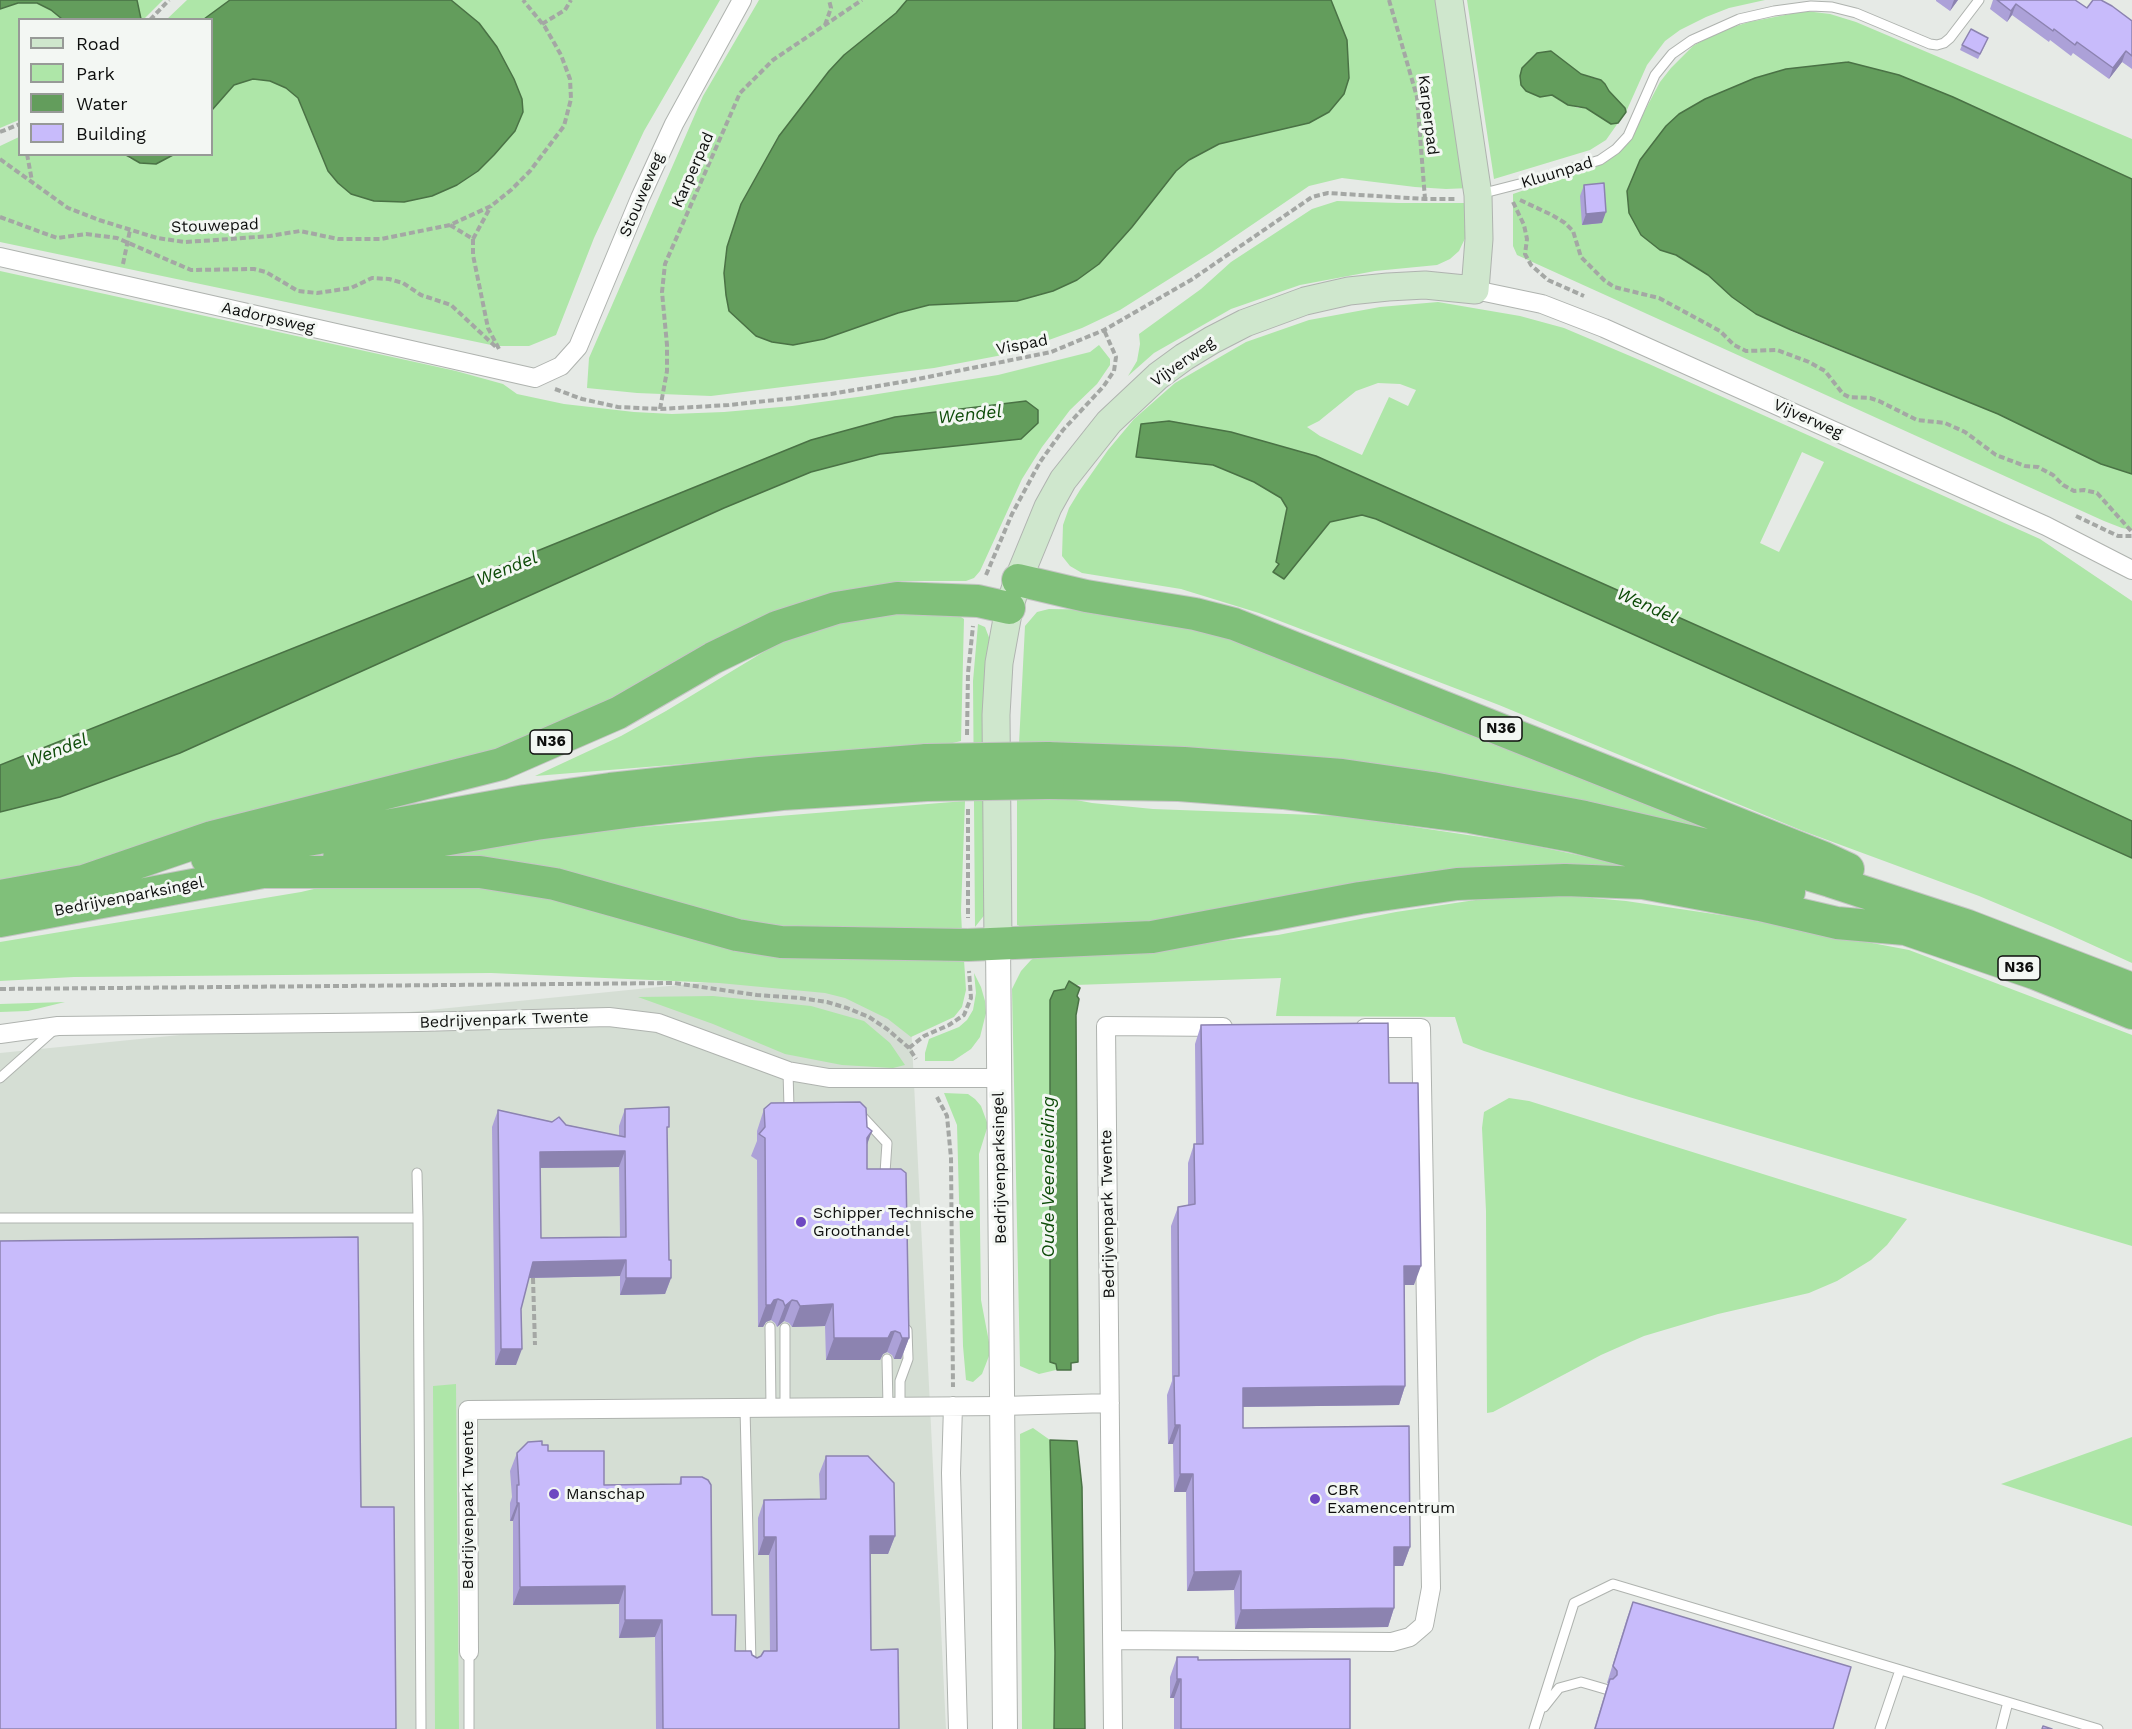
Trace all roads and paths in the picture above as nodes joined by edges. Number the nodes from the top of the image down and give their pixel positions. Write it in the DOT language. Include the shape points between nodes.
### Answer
graph roads {
  1 [pos="169,0"];
  2 [pos="523,0"];
  3 [pos="571,0"];
  4 [pos="742,0"];
  5 [pos="829,0"];
  6 [pos="862,0"];
  7 [pos="1389,0"];
  8 [pos="1449,0"];
  9 [pos="1979,0"];
  10 [pos="152,18"];
  11 [pos="542,24"];
  12 [pos="825,25"];
  13 [pos="18,125"];
  14 [pos="0,132"];
  15 [pos="27,156"];
  16 [pos="0,159"];
  17 [pos="32,182"];
  18 [pos="1506,187"];
  19 [pos="1478,195"];
  20 [pos="1425,199"];
  21 [pos="491,206"];
  22 [pos="0,217"];
  23 [pos="450,225"];
  24 [pos="130,230"];
  25 [pos="473,239"];
  26 [pos="128,241"];
  27 [pos="0,257"];
  28 [pos="119,284"];
  29 [pos="1475,290"];
  30 [pos="1591,299"];
  31 [pos="535,378"];
  32 [pos="660,409"];
  33 [pos="2067,512"];
  34 [pos="2132,534"];
  35 [pos="2132,570"];
  36 [pos="1014,594"];
  37 [pos="1047,770"];
  38 [pos="927,772"];
  39 [pos="259,873"];
  40 [pos="81,882"];
  41 [pos="0,896"];
  42 [pos="0,921"];
  43 [pos="1968,926"];
  44 [pos="1905,929"];
  45 [pos="998,944"];
  46 [pos="2132,988"];
  47 [pos="0,989"];
  48 [pos="2132,1013"];
  49 [pos="58,1026"];
  50 [pos="1246,1027"];
  51 [pos="1351,1028"];
  52 [pos="7,1033"];
  53 [pos="0,1045"];
  54 [pos="788,1071"];
  55 [pos="0,1078"];
  56 [pos="999,1078"];
  57 [pos="928,1079"];
  58 [pos="800,1108"];
  59 [pos="855,1109"];
  60 [pos="417,1173"];
  61 [pos="898,1186"];
  62 [pos="0,1218"];
  63 [pos="418,1218"];
  64 [pos="533,1278"];
  65 [pos="907,1323"];
  66 [pos="770,1327"];
  67 [pos="785,1328"];
  68 [pos="535,1345"];
  69 [pos="887,1359"];
  70 [pos="1110,1403"];
  71 [pos="894,1406"];
  72 [pos="953,1406"];
  73 [pos="1002,1406"];
  74 [pos="778,1407"];
  75 [pos="745,1408"];
  76 [pos="1113,1640"];
  77 [pos="469,1652"];
  78 [pos="751,1669"];
  79 [pos="1900,1670"];
  80 [pos="1605,1689"];
  81 [pos="2008,1702"];
  82 [pos="1539,1713"];
  83 [pos="421,1729"];
  84 [pos="469,1729"];
  85 [pos="958,1729"];
  86 [pos="1005,1729"];
  87 [pos="1113,1729"];
  88 [pos="1534,1729"];
  89 [pos="1880,1729"];
  90 [pos="2001,1729"];
  91 [pos="2098,1729"];
  1 -- 10 [label="path"];
  2 -- 11 [label="path, Stouwepad"];
  3 -- 11 [label="path" via="565,10"];
  4 -- 31 [label="street, Stouweweg" via="669,135 579,347 561,366"];
  5 -- 12 [label="path" via="831,8"];
  6 -- 12 [label="path, Karperpad"];
  7 -- 20 [label="path, Karperpad" via="1417,97"];
  8 -- 19 [label="main road"];
  9 -- 18 [label="lane, Kluunpad" via="1950,38 1937,45 1832,7 1811,6 1739,19 1692,40 1672,54 1655,75 1628,136 1616,149 1600,160"];
  11 -- 21 [label="path, Stouwepad" via="570,79 571,99 564,126 530,171"];
  12 -- 32 [label="path, Karperpad" via="773,60 740,93 665,264 662,292 667,371"];
  13 -- 14 [label="path"];
  15 -- 17 [label="path"];
  16 -- 17 [label="path, Stouwepad"];
  17 -- 24 [label="path, Stouwepad" via="68,208"];
  18 -- 19 [label="lane, Kluunpad"];
  18 -- 30 [label="path" via="1524,225 1525,254 1531,265 1548,280"];
  18 -- 34 [label="path" via="1523,203 1565,223 1573,231 1581,257 1614,287 1659,298 1720,331 1746,351 1777,350 1809,362 1825,371 1849,397 1870,398 1917,420 1945,423 1965,432 1996,455 2038,467 2074,491 2097,493"];
  19 -- 20 [label="path, Vispad"];
  19 -- 29 [label="main road"];
  20 -- 32 [label="path, Vispad" via="1328,193 1312,197 1191,280 1104,330 1052,352 831,394"];
  21 -- 23 [label="path, Stouwepad"];
  21 -- 25 [label="path, Stouwepad"];
  22 -- 26 [label="path" via="57,237 86,234"];
  23 -- 24 [label="path, Stouwepad" via="381,239 338,239 300,231 185,242"];
  23 -- 25 [label="path"];
  24 -- 26 [label="path"];
  25 -- 26 [label="path" via="488,328 501,352 451,305 422,296 403,283 372,278 351,288 317,293 298,291 254,269 191,270"];
  26 -- 28 [label="path"];
  27 -- 28 [label="street, Aadorpsweg"];
  28 -- 31 [label="street, Aadorpsweg"];
  29 -- 35 [label="street, Vijverweg" via="1542,304 1604,328 2046,526"];
  29 -- 36 [label="main road, Vijverweg" via="1388,286 1305,301 1245,323 1184,357 1109,423 1063,480 1048,507"];
  31 -- 32 [label="path, Vispad" via="582,399 618,407"];
  33 -- 34 [label="path" via="2118,536"];
  36 -- 40 [label="highway, N36" via="978,602 897,598 836,608 777,627 713,658 618,713 501,764 212,837"];
  36 -- 43 [label="highway, N36" via="1086,596 1195,614 1266,635 1822,857"];
  36 -- 45 [label="main road, Bedrijvenparksingel" via="997,690"];
  37 -- 38 [label="highway, N36, bridge"];
  37 -- 43 [label="highway, N36" via="1184,763 1342,776 1512,802 1720,848"];
  37 -- 44 [label="highway, N36" via="1283,793 1470,817 1572,836 1697,867"];
  38 -- 39 [label="highway, N36" via="536,824"];
  38 -- 40 [label="highway, N36" via="760,773 589,792"];
  39 -- 42 [label="highway, Bedrijvenparksingel / N36"];
  39 -- 45 [label="highway, N36" via="480,872 555,884 737,935 781,942"];
  40 -- 41 [label="highway, Bedrijvenparksingel / N36"];
  43 -- 46 [label="highway, N36"];
  44 -- 45 [label="highway, N36" via="1838,923 1643,884 1565,880 1457,884 1152,937"];
  44 -- 48 [label="highway, N36" via="2034,973"];
  45 -- 56 [label="street, Bedrijvenparksingel"];
  47 -- 57 [label="path" via="674,983 827,1002 869,1017 909,1048"];
  49 -- 52 [label="street, Bedrijvenpark Twente"];
  49 -- 54 [label="street, Bedrijvenpark Twente" via="609,1017 658,1023"];
  49 -- 55 [label="lane"];
  50 -- 70 [label="street, Bedrijvenpark Twente" via="1106,1026"];
  51 -- 76 [label="street" via="1421,1028 1431,1588 1424,1625 1410,1637 1392,1642"];
  52 -- 53 [label="lane"];
  54 -- 57 [label="street, Bedrijvenpark Twente" via="829,1078"];
  54 -- 58 [label="lane" via="789,1108"];
  56 -- 57 [label="street, Bedrijvenpark Twente"];
  56 -- 73 [label="street, Bedrijvenparksingel"];
  57 -- 72 [label="path" via="947,1116 951,1158"];
  59 -- 61 [label="lane" via="886,1143 885,1173"];
  60 -- 63 [label="lane"];
  62 -- 63 [label="lane"];
  63 -- 83 [label="lane"];
  64 -- 68 [label="path"];
  65 -- 71 [label="lane" via="908,1359"];
  66 -- 74 [label="lane"];
  67 -- 74 [label="lane"];
  69 -- 71 [label="lane"];
  70 -- 73 [label="street, Bedrijvenpark Twente"];
  70 -- 76 [label="street, Bedrijvenpark Twente"];
  71 -- 72 [label="street, Bedrijvenpark Twente"];
  71 -- 74 [label="street, Bedrijvenpark Twente"];
  72 -- 73 [label="street, Bedrijvenpark Twente"];
  72 -- 85 [label="street" via="951,1473"];
  73 -- 86 [label="street, Bedrijvenparksingel"];
  74 -- 75 [label="street, Bedrijvenpark Twente"];
  75 -- 77 [label="street, Bedrijvenpark Twente" via="468,1410"];
  75 -- 78 [label="lane"];
  76 -- 87 [label="street, Bedrijvenpark Twente"];
  77 -- 84 [label="lane"];
  79 -- 81 [label="lane"];
  79 -- 82 [label="lane" via="1613,1584 1575,1603"];
  79 -- 89 [label="lane"];
  80 -- 82 [label="lane" via="1581,1682 1559,1688"];
  81 -- 90 [label="lane"];
  81 -- 91 [label="lane"];
  82 -- 88 [label="lane"];
}
